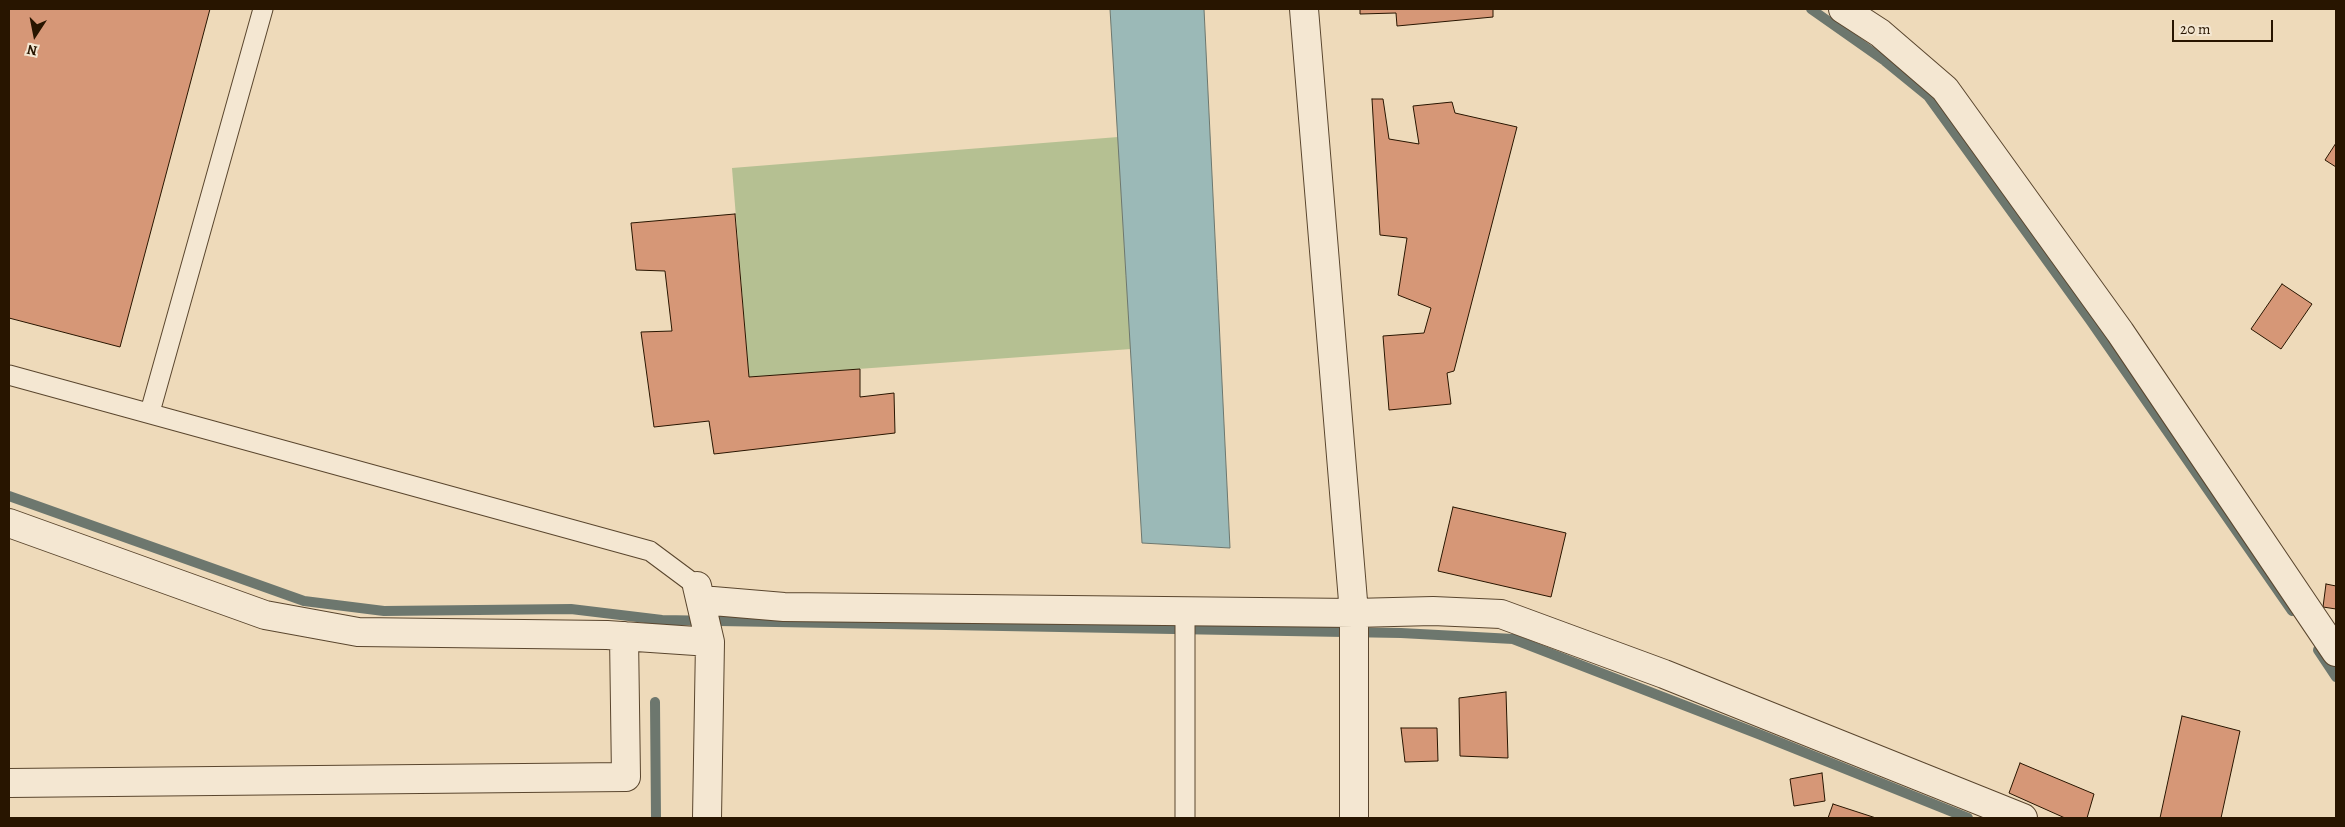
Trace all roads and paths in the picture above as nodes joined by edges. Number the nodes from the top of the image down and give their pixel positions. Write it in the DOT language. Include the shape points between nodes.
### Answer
graph roads {
  1 [pos="263,9"];
  2 [pos="1304,9"];
  3 [pos="1843,9"];
  4 [pos="9,375"];
  5 [pos="150,412"];
  6 [pos="9,523"];
  7 [pos="699,593"];
  8 [pos="1185,611"];
  9 [pos="1354,614"];
  10 [pos="624,636"];
  11 [pos="710,642"];
  12 [pos="2336,652"];
  13 [pos="9,783"];
  14 [pos="706,818"];
  15 [pos="1185,818"];
  16 [pos="1354,818"];
  17 [pos="2023,818"];
  1 -- 5 [label="lane"];
  2 -- 9 [label="street"];
  3 -- 12 [label="street" via="1880,33 1945,89 2120,332"];
  4 -- 5 [label="lane"];
  5 -- 7 [label="lane" via="650,551"];
  6 -- 10 [label="street" via="265,615 358,632"];
  7 -- 8 [label="street" via="784,606"];
  7 -- 11 [label="street"];
  8 -- 9 [label="street"];
  8 -- 15 [label="lane"];
  9 -- 16 [label="street"];
  9 -- 17 [label="street" via="1433,611 1501,614 1664,674"];
  10 -- 11 [label="street"];
  10 -- 13 [label="street" via="626,777"];
  11 -- 14 [label="street"];
}
